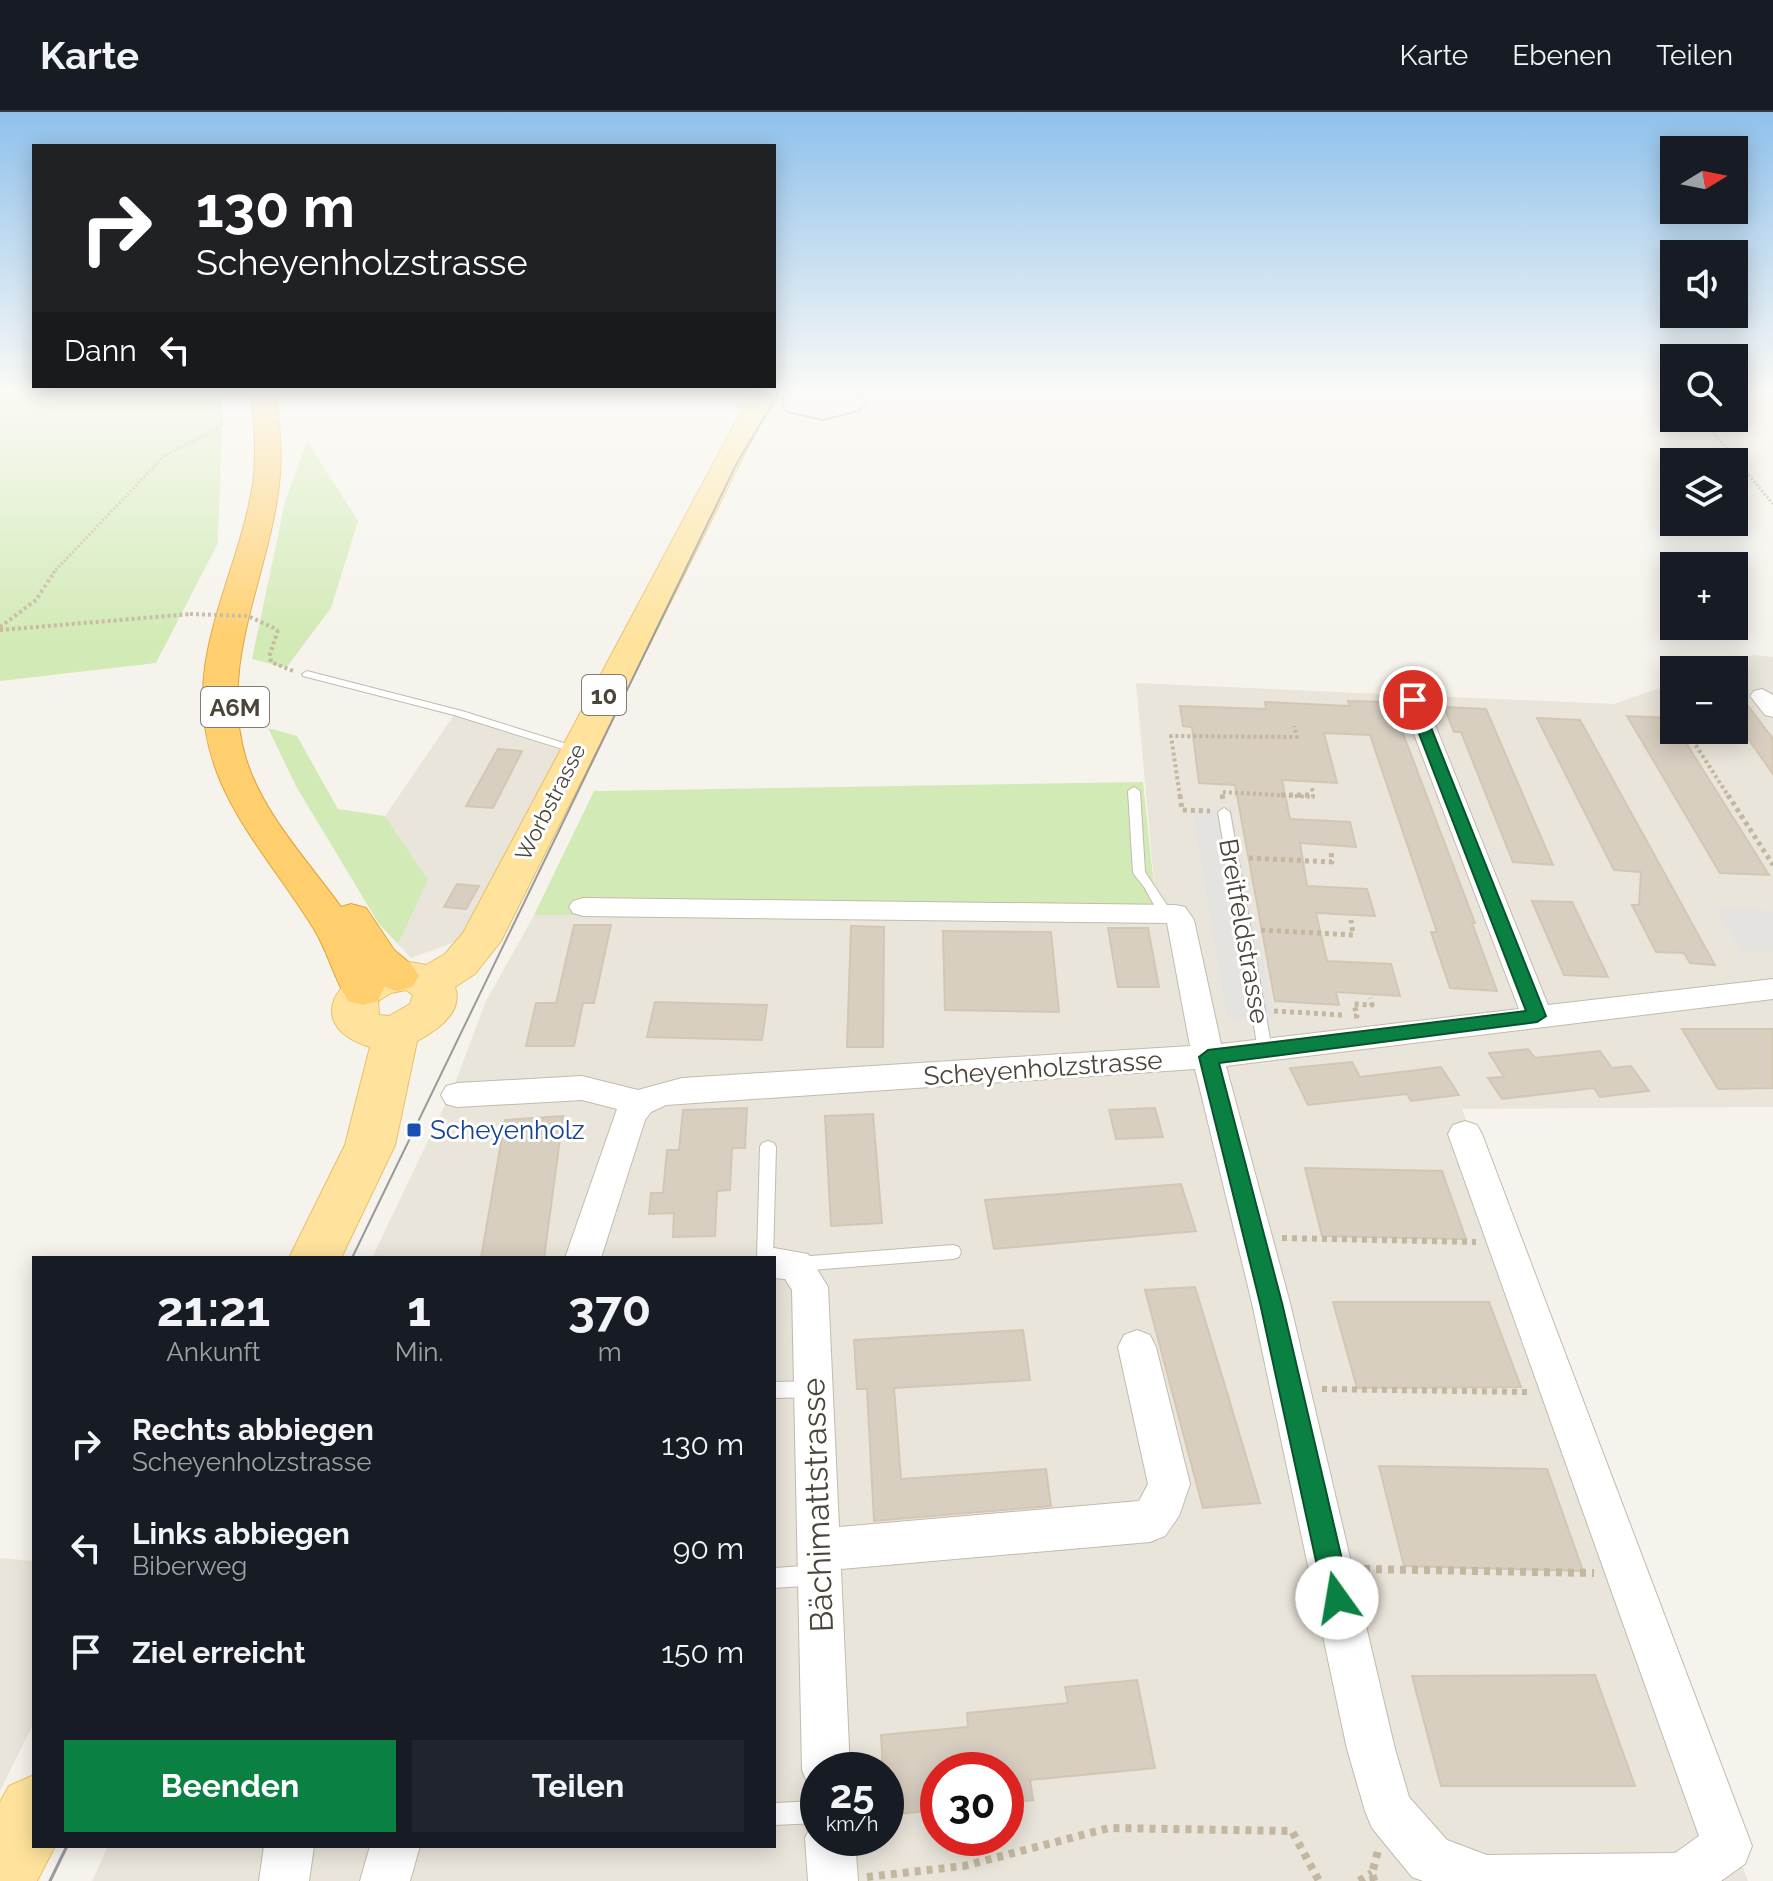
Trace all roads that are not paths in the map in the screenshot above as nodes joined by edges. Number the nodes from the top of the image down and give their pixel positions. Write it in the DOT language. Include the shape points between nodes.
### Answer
graph roads {
  1 [pos="265,476"];
  2 [pos="278,476"];
  3 [pos="720,476"];
  4 [pos="307,674"];
  5 [pos="1413,700"];
  6 [pos="576,750"];
  7 [pos="1134,791"];
  8 [pos="1224,812"];
  9 [pos="583,907"];
  10 [pos="1170,912"];
  11 [pos="396,983"];
  12 [pos="1773,989"];
  13 [pos="1537,1016"];
  14 [pos="396,1031"];
  15 [pos="1265,1050"];
  16 [pos="1208,1057"];
  17 [pos="457,1095"];
  18 [pos="640,1103"];
  19 [pos="1465,1134"];
  20 [pos="768,1147"];
  21 [pos="953,1252"];
  22 [pos="316,1256"];
  23 [pos="584,1256"];
  24 [pos="778,1262"];
  25 [pos="1137,1347"];
  26 [pos="794,1390"];
  27 [pos="819,1562"];
  28 [pos="776,1577"];
  29 [pos="825,1752"];
  30 [pos="800,1813"];
  31 [pos="776,1814"];
  32 [pos="32,1815"];
  33 [pos="289,1848"];
  34 [pos="394,1848"];
  35 [pos="831,1856"];
  36 [pos="0,1878"];
  37 [pos="284,1881"];
  38 [pos="385,1881"];
  39 [pos="833,1881"];
  1 -- 11 [label="highway, A6M" via="223,660 219,696 228,760 243,793 338,935"];
  2 -- 11 [label="highway, A6M" via="238,658 234,693 240,739 268,805"];
  3 -- 6 [label="main road, Worbstrasse / 10"];
  4 -- 6 [label="lane"];
  5 -- 13 [label="street"];
  6 -- 11 [label="main road, Worbstrasse / 10" via="480,941 460,964"];
  7 -- 10 [label="lane" via="1139,873"];
  8 -- 15 [label="lane, Breitfeldstrasse"];
  9 -- 10 [label="street"];
  10 -- 16 [label="street" via="1180,920"];
  11 -- 14 [label="main road" via="435,991 435,1000 410,1026"];
  11 -- 14 [label="main road" via="355,1001 352,1012 365,1029"];
  12 -- 13 [label="street, Scheyenholzstrasse"];
  13 -- 15 [label="street, Scheyenholzstrasse"];
  14 -- 22 [label="main road" via="370,1145"];
  15 -- 16 [label="street, Scheyenholzstrasse"];
  16 -- 18 [label="street, Scheyenholzstrasse" via="682,1090"];
  16 -- 19 [label="street" via="1389,1811 1430,1859 1487,1880 1683,1878 1727,1846"];
  17 -- 18 [label="street" via="582,1088"];
  18 -- 23 [label="street" via="624,1132"];
  20 -- 24 [label="lane"];
  21 -- 24 [label="lane"];
  24 -- 26 [label="street, Bächimattstrasse" via="810,1287"];
  25 -- 27 [label="street" via="1169,1484 1150,1521"];
  26 -- 27 [label="street, Bächimattstrasse"];
  27 -- 28 [label="lane"];
  27 -- 29 [label="street, Bächimattstrasse"];
  30 -- 31 [label="lane"];
  32 -- 36 [label="main road"];
  33 -- 37 [label="street"];
  34 -- 38 [label="street"];
  35 -- 39 [label="street"];
}
